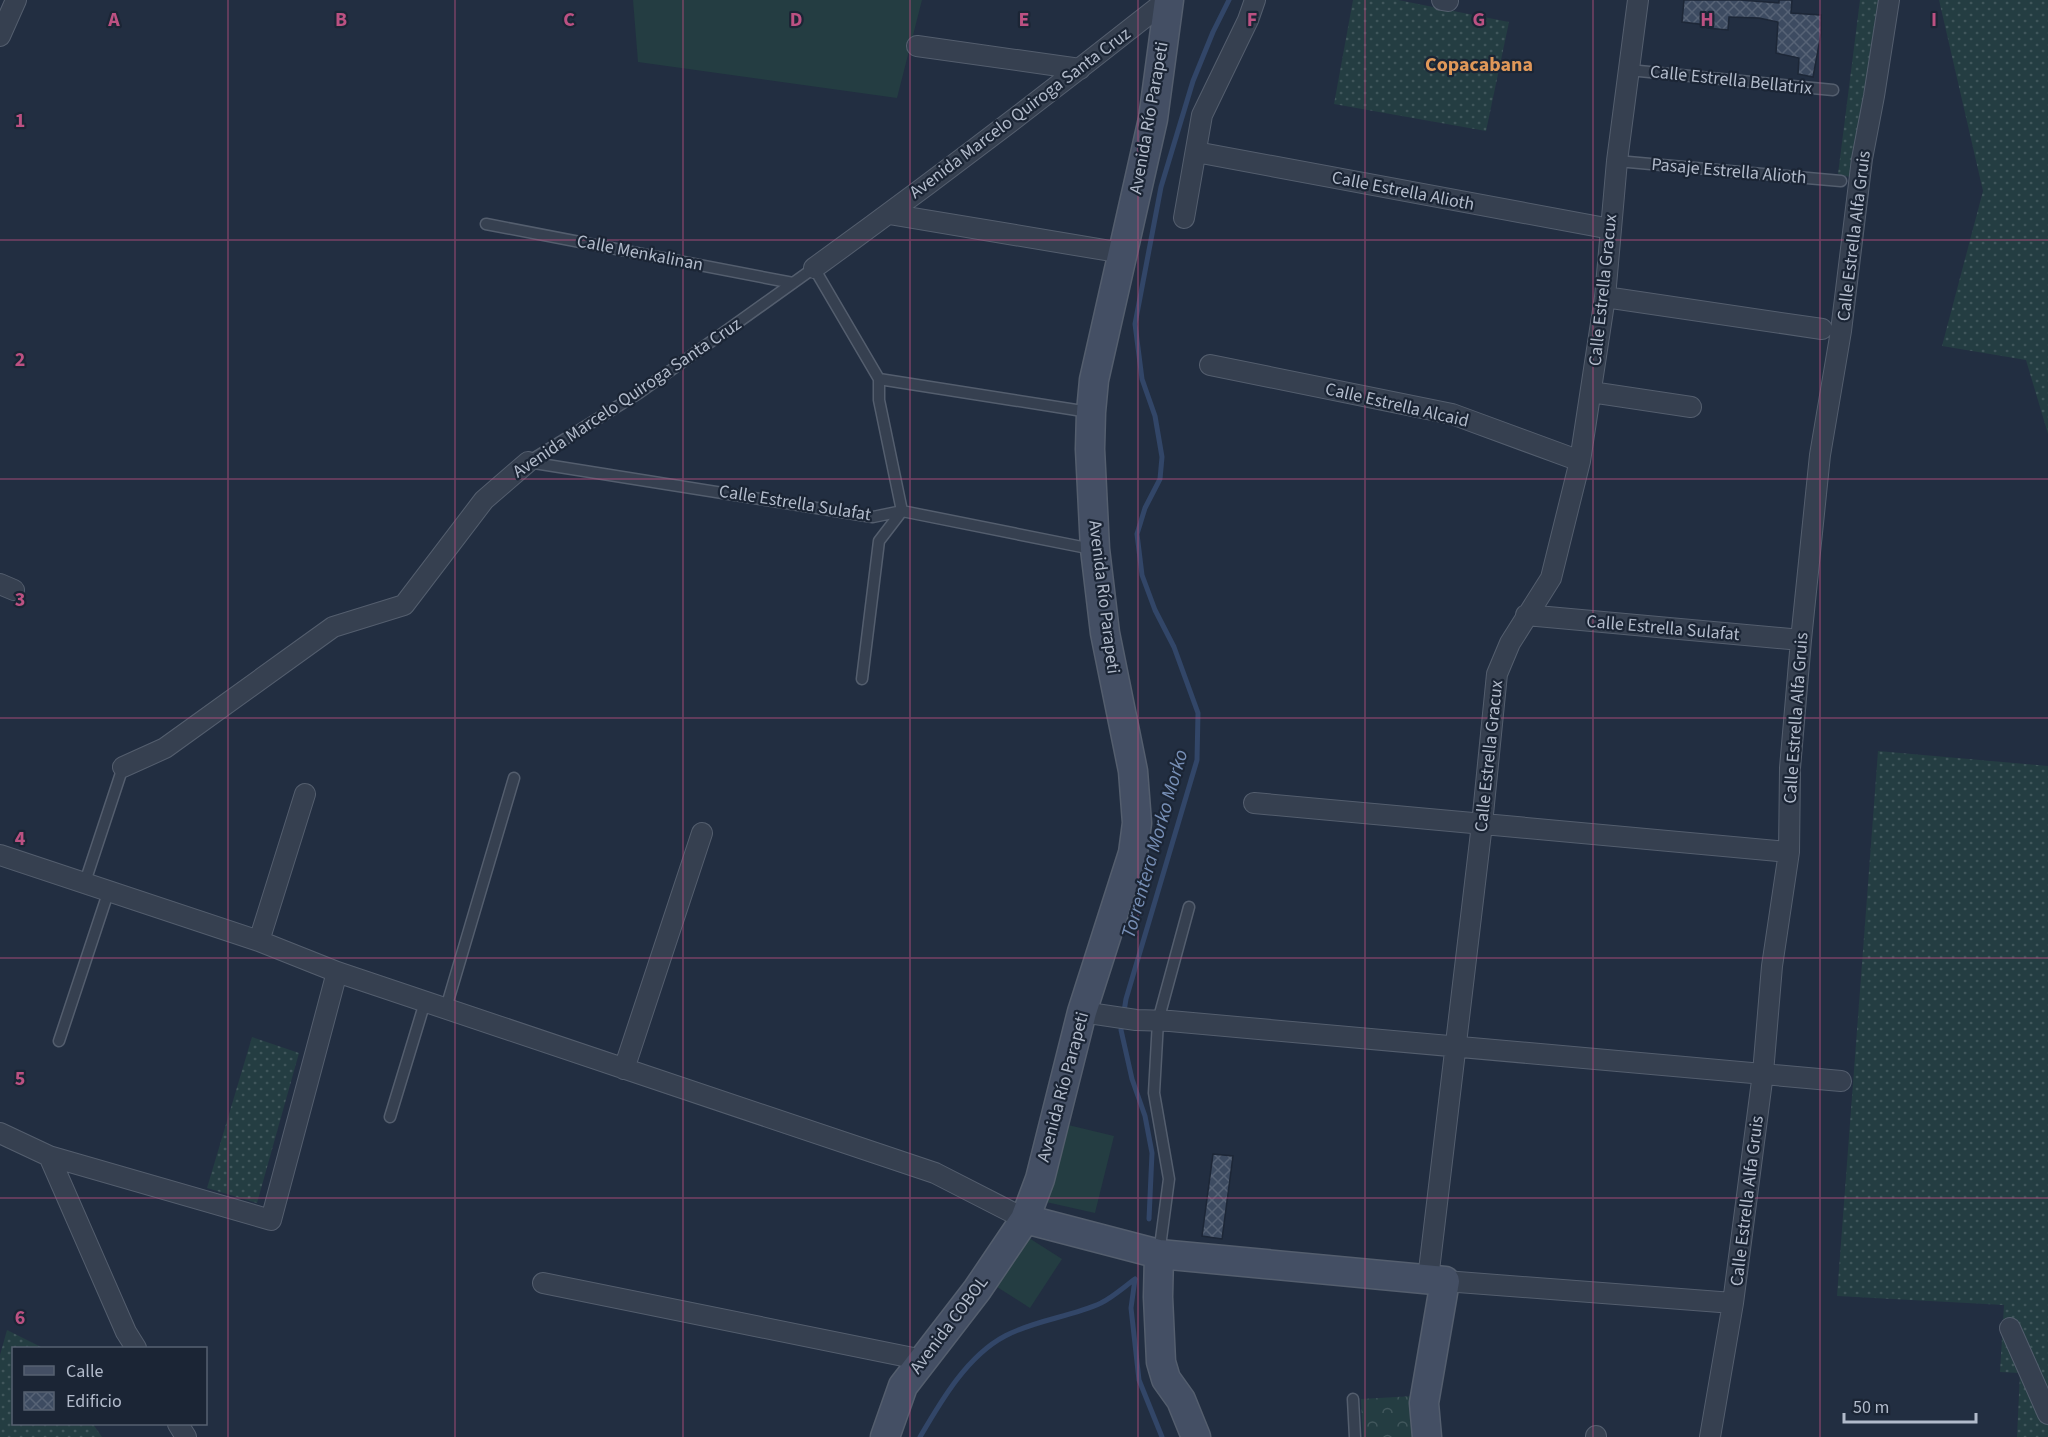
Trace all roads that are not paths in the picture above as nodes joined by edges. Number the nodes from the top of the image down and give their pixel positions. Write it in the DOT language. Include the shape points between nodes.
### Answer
graph roads {
  1 [pos="16,0"];
  2 [pos="1168,0"];
  3 [pos="1255,0"];
  4 [pos="1638,0"];
  5 [pos="1889,0"];
  6 [pos="0,36"];
  7 [pos="917,46"];
  8 [pos="1080,69"];
  9 [pos="1629,70"];
  10 [pos="1833,90"];
  11 [pos="1196,152"];
  12 [pos="1617,161"];
  13 [pos="1841,181"];
  14 [pos="889,214"];
  15 [pos="1184,218"];
  16 [pos="486,224"];
  17 [pos="1611,229"];
  18 [pos="1123,253"];
  19 [pos="814,268"];
  20 [pos="793,283"];
  21 [pos="1605,297"];
  22 [pos="1822,328"];
  23 [pos="1210,365"];
  24 [pos="879,379"];
  25 [pos="1591,392"];
  26 [pos="1691,407"];
  27 [pos="1091,412"];
  28 [pos="1580,461"];
  29 [pos="528,462"];
  30 [pos="902,511"];
  31 [pos="1095,549"];
  32 [pos="1526,615"];
  33 [pos="1801,640"];
  34 [pos="862,679"];
  35 [pos="123,767"];
  36 [pos="514,778"];
  37 [pos="305,794"];
  38 [pos="1254,803"];
  39 [pos="1482,824"];
  40 [pos="702,832"];
  41 [pos="1789,852"];
  42 [pos="0,855"];
  43 [pos="85,882"];
  44 [pos="109,890"];
  45 [pos="1189,907"];
  46 [pos="259,941"];
  47 [pos="337,972"];
  48 [pos="425,1002"];
  49 [pos="446,1008"];
  50 [pos="1095,1015"];
  51 [pos="1158,1021"];
  52 [pos="59,1041"];
  53 [pos="1457,1046"];
  54 [pos="624,1069"];
  55 [pos="1763,1073"];
  56 [pos="1841,1081"];
  57 [pos="390,1117"];
  58 [pos="0,1133"];
  59 [pos="50,1156"];
  60 [pos="1025,1219"];
  61 [pos="1159,1254"];
  62 [pos="1436,1280"];
  63 [pos="543,1283"];
  64 [pos="1734,1304"];
  65 [pos="2010,1328"];
  66 [pos="135,1347"];
  67 [pos="923,1360"];
  68 [pos="1353,1398"];
  69 [pos="2048,1414"];
  70 [pos="885,1437"];
  71 [pos="1196,1437"];
  72 [pos="1355,1437"];
  73 [pos="1427,1437"];
  74 [pos="1710,1437"];
  1 -- 6 [label="street"];
  2 -- 8 [label="street, Avenida Marcelo Quiroga Santa Cruz"];
  2 -- 18 [label="main road, Avenida Río Parapeti" via="1153,119"];
  3 -- 11 [label="street" via="1202,115"];
  4 -- 9 [label="street, Calle Estrella Gracux"];
  5 -- 33 [label="street, Calle Estrella Alfa Gruis" via="1820,455"];
  7 -- 8 [label="street"];
  8 -- 14 [label="street, Avenida Marcelo Quiroga Santa Cruz"];
  9 -- 10 [label="lane, Calle Estrella Bellatrix"];
  9 -- 12 [label="street, Calle Estrella Gracux"];
  11 -- 15 [label="street"];
  11 -- 17 [label="street, Calle Estrella Alioth"];
  12 -- 13 [label="lane, Pasaje Estrella Alioth"];
  12 -- 17 [label="street, Calle Estrella Gracux"];
  14 -- 18 [label="street"];
  14 -- 19 [label="street, Avenida Marcelo Quiroga Santa Cruz"];
  16 -- 20 [label="lane, Calle Menkalinan"];
  17 -- 21 [label="street, Calle Estrella Gracux"];
  18 -- 27 [label="main road, Avenida Río Parapeti" via="1094,380"];
  19 -- 20 [label="lane, Avenida Marcelo Quiroga Santa Cruz"];
  19 -- 24 [label="lane"];
  20 -- 29 [label="lane, Avenida Marcelo Quiroga Santa Cruz" via="639,393"];
  21 -- 22 [label="street"];
  21 -- 25 [label="street, Calle Estrella Gracux"];
  23 -- 28 [label="street, Calle Estrella Alcaid" via="1452,414"];
  24 -- 27 [label="lane"];
  24 -- 30 [label="lane" via="879,400"];
  25 -- 26 [label="street"];
  25 -- 28 [label="street, Calle Estrella Gracux"];
  27 -- 31 [label="main road, Avenida Río Parapeti"];
  28 -- 32 [label="street, Calle Estrella Gracux" via="1551,578"];
  29 -- 30 [label="lane, Calle Estrella Sulafat" via="873,517"];
  29 -- 35 [label="street, Avenida Marcelo Quiroga Santa Cruz" via="484,500 404,605 333,627 165,748"];
  30 -- 31 [label="lane, Calle Estrella Sulafat"];
  30 -- 34 [label="lane" via="879,541"];
  31 -- 50 [label="main road, Avenida Río Parapeti" via="1105,633 1133,771 1137,823"];
  32 -- 33 [label="street, Calle Estrella Sulafat"];
  32 -- 39 [label="street, Calle Estrella Gracux" via="1497,674"];
  33 -- 41 [label="street, Calle Estrella Alfa Gruis" via="1790,768"];
  35 -- 43 [label="lane"];
  36 -- 49 [label="lane"];
  37 -- 46 [label="street"];
  38 -- 39 [label="street"];
  39 -- 41 [label="street"];
  39 -- 53 [label="street, Calle Estrella Gracux"];
  40 -- 54 [label="street"];
  41 -- 55 [label="street, Calle Estrella Alfa Gruis" via="1772,966"];
  42 -- 43 [label="street"];
  43 -- 44 [label="street"];
  44 -- 46 [label="street"];
  44 -- 52 [label="lane"];
  45 -- 51 [label="lane"];
  46 -- 47 [label="street"];
  47 -- 48 [label="street"];
  47 -- 59 [label="street" via="271,1220"];
  48 -- 49 [label="street"];
  48 -- 57 [label="lane"];
  49 -- 54 [label="street"];
  50 -- 51 [label="street"];
  50 -- 60 [label="main road, Avenida Río Parapeti"];
  51 -- 53 [label="street"];
  51 -- 61 [label="lane" via="1154,1093 1169,1179"];
  53 -- 55 [label="street"];
  53 -- 62 [label="street, Calle Estrella Gracux"];
  54 -- 60 [label="street" via="934,1173"];
  55 -- 56 [label="street"];
  55 -- 64 [label="street, Calle Estrella Alfa Gruis"];
  58 -- 59 [label="street"];
  59 -- 66 [label="street"];
  60 -- 61 [label="main road"];
  60 -- 67 [label="main road, Avenida COBOL" via="978,1290"];
  61 -- 62 [label="main road"];
  61 -- 71 [label="main road" via="1161,1362"];
  62 -- 64 [label="street"];
  62 -- 73 [label="main road, Calle Estrella Gracux" via="1424,1403"];
  63 -- 67 [label="street"];
  64 -- 74 [label="street, Calle Estrella Alfa Gruis"];
  65 -- 69 [label="street"];
  67 -- 70 [label="main road, Avenida COBOL" via="903,1386"];
  68 -- 72 [label="lane"];
}
